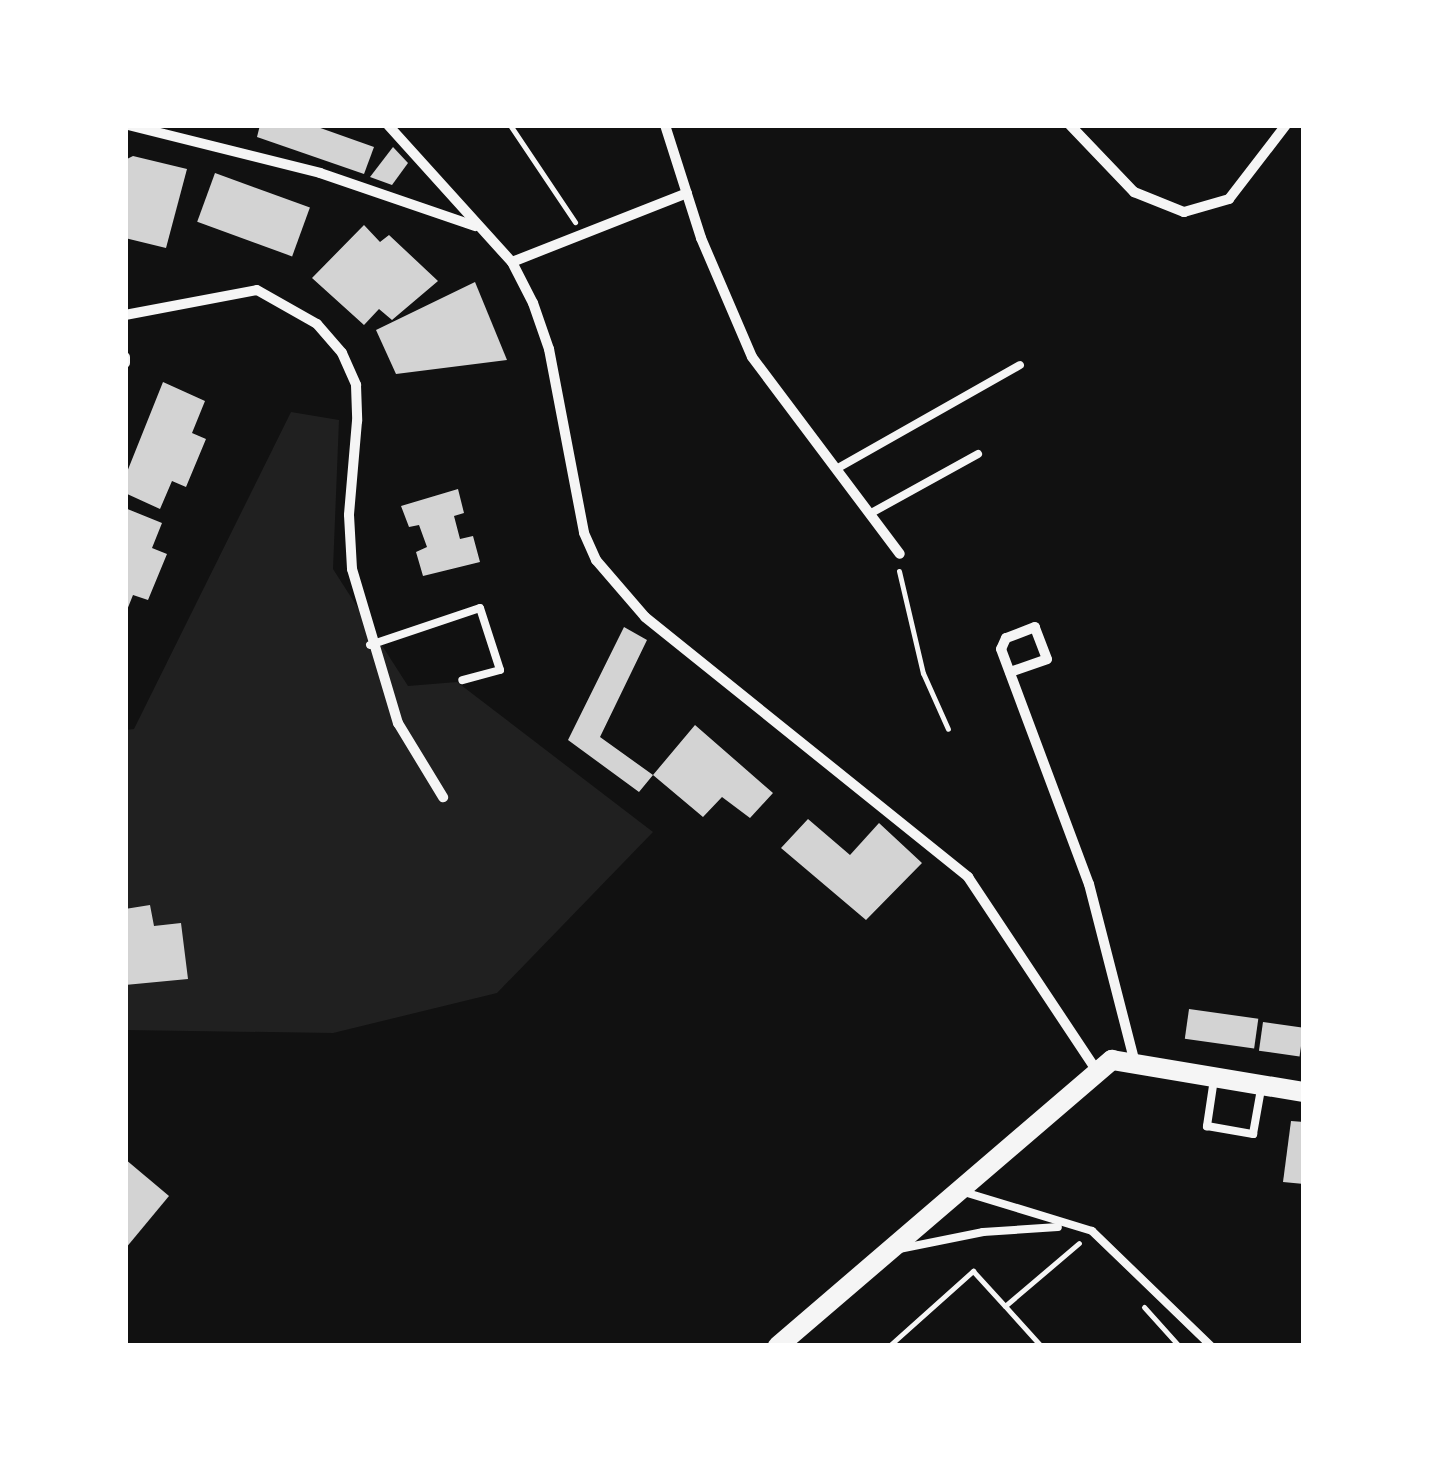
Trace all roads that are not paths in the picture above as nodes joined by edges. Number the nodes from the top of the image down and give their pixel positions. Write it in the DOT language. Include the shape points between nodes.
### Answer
graph roads {
  1 [pos="128,125"];
  2 [pos="388,125"];
  3 [pos="665,125"];
  4 [pos="1070,125"];
  5 [pos="1286,125"];
  6 [pos="687,194"];
  7 [pos="476,226"];
  8 [pos="512,262"];
  9 [pos="125,315"];
  10 [pos="1020,364"];
  11 [pos="978,454"];
  12 [pos="838,468"];
  13 [pos="872,512"];
  14 [pos="900,554"];
  15 [pos="370,644"];
  16 [pos="1010,672"];
  17 [pos="462,680"];
  18 [pos="443,797"];
  19 [pos="1134,1059"];
  20 [pos="1095,1068"];
  21 [pos="1214,1076"];
  22 [pos="1262,1084"];
  23 [pos="1304,1092"];
  24 [pos="955,1188"];
  25 [pos="1063,1226"];
  26 [pos="878,1254"];
  27 [pos="778,1346"];
  28 [pos="1211,1346"];
  1 -- 7 [label="street" via="320,173"];
  2 -- 7 [label="street"];
  3 -- 6 [label="street"];
  4 -- 5 [label="street" via="1134,192 1184,212 1229,199"];
  6 -- 8 [label="street"];
  6 -- 12 [label="street" via="752,357"];
  7 -- 8 [label="street"];
  8 -- 20 [label="street" via="550,349 584,533 596,560 645,617 968,877"];
  9 -- 15 [label="street" via="198,296 258,290 317,324 342,352 356,385 348,516 352,569"];
  10 -- 12 [label="lane"];
  11 -- 13 [label="lane"];
  12 -- 13 [label="street"];
  13 -- 14 [label="street"];
  15 -- 17 [label="lane" via="480,608 500,670"];
  15 -- 18 [label="street" via="413,755"];
  16 -- 16 [label="street" via="1002,643 1035,627 1047,658"];
  16 -- 19 [label="street" via="1089,884"];
  19 -- 20 [label="main road"];
  19 -- 21 [label="main road"];
  20 -- 24 [label="main road"];
  21 -- 22 [label="main road"];
  21 -- 22 [label="lane" via="1207,1126 1252,1134"];
  22 -- 23 [label="main road"];
  24 -- 25 [label="lane"];
  24 -- 26 [label="main road"];
  25 -- 26 [label="lane" via="983,1232"];
  25 -- 28 [label="lane" via="1092,1231"];
  26 -- 27 [label="main road"];
}
